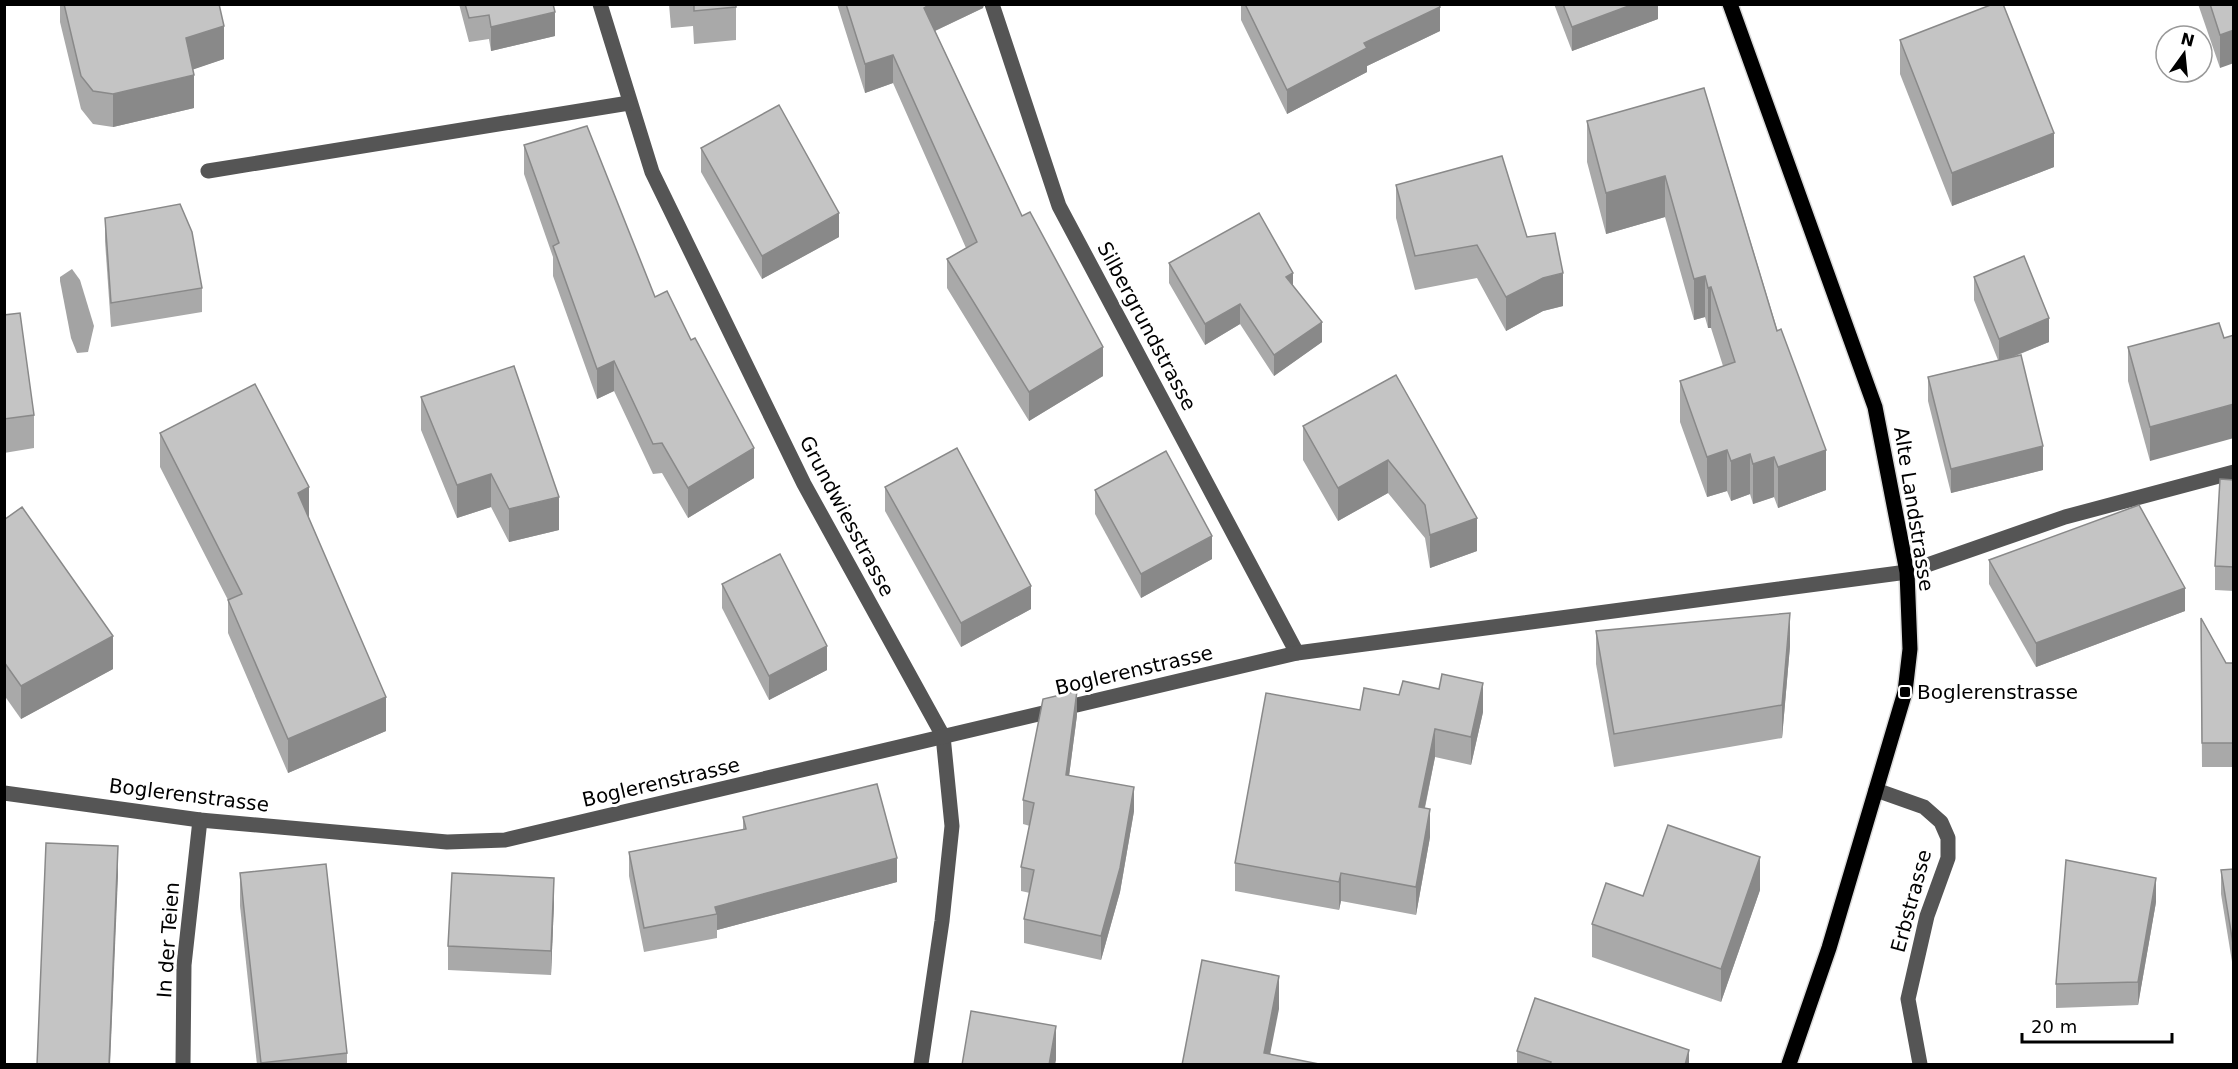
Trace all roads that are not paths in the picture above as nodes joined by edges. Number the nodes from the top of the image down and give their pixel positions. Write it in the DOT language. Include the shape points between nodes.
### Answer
graph roads {
  1 [pos="600,4"];
  2 [pos="992,4"];
  3 [pos="1730,4"];
  4 [pos="629,103"];
  5 [pos="208,171"];
  6 [pos="2234,472"];
  7 [pos="1907,572"];
  8 [pos="1297,653"];
  9 [pos="943,736"];
  10 [pos="1876,790"];
  11 [pos="4,793"];
  12 [pos="200,820"];
  13 [pos="183,1065"];
  14 [pos="921,1065"];
  15 [pos="1789,1065"];
  16 [pos="1920,1065"];
  1 -- 4 [label="street, Grundwiesstrasse"];
  2 -- 8 [label="street, Silbergrundstrasse" via="1059,206"];
  3 -- 7 [label="main road, Alte Landstrasse" via="1875,407"];
  4 -- 5 [label="street"];
  4 -- 9 [label="street, Grundwiesstrasse" via="652,172 804,484"];
  6 -- 7 [label="street, Boglerenstrasse" via="2065,516"];
  7 -- 8 [label="street, Boglerenstrasse"];
  7 -- 10 [label="main road, Alte Landstrasse" via="1909,667"];
  8 -- 9 [label="street, Boglerenstrasse"];
  9 -- 12 [label="street, Boglerenstrasse" via="505,840 447,842"];
  9 -- 14 [label="street, Grundwiesstrasse" via="952,826"];
  10 -- 15 [label="main road, Alte Landstrasse"];
  10 -- 16 [label="street, Erbstrasse" via="1924,807 1941,822 1948,838 1948,858 1927,916 1908,999"];
  11 -- 12 [label="street, Boglerenstrasse"];
  12 -- 13 [label="street, In der Teien" via="184,965"];
}
